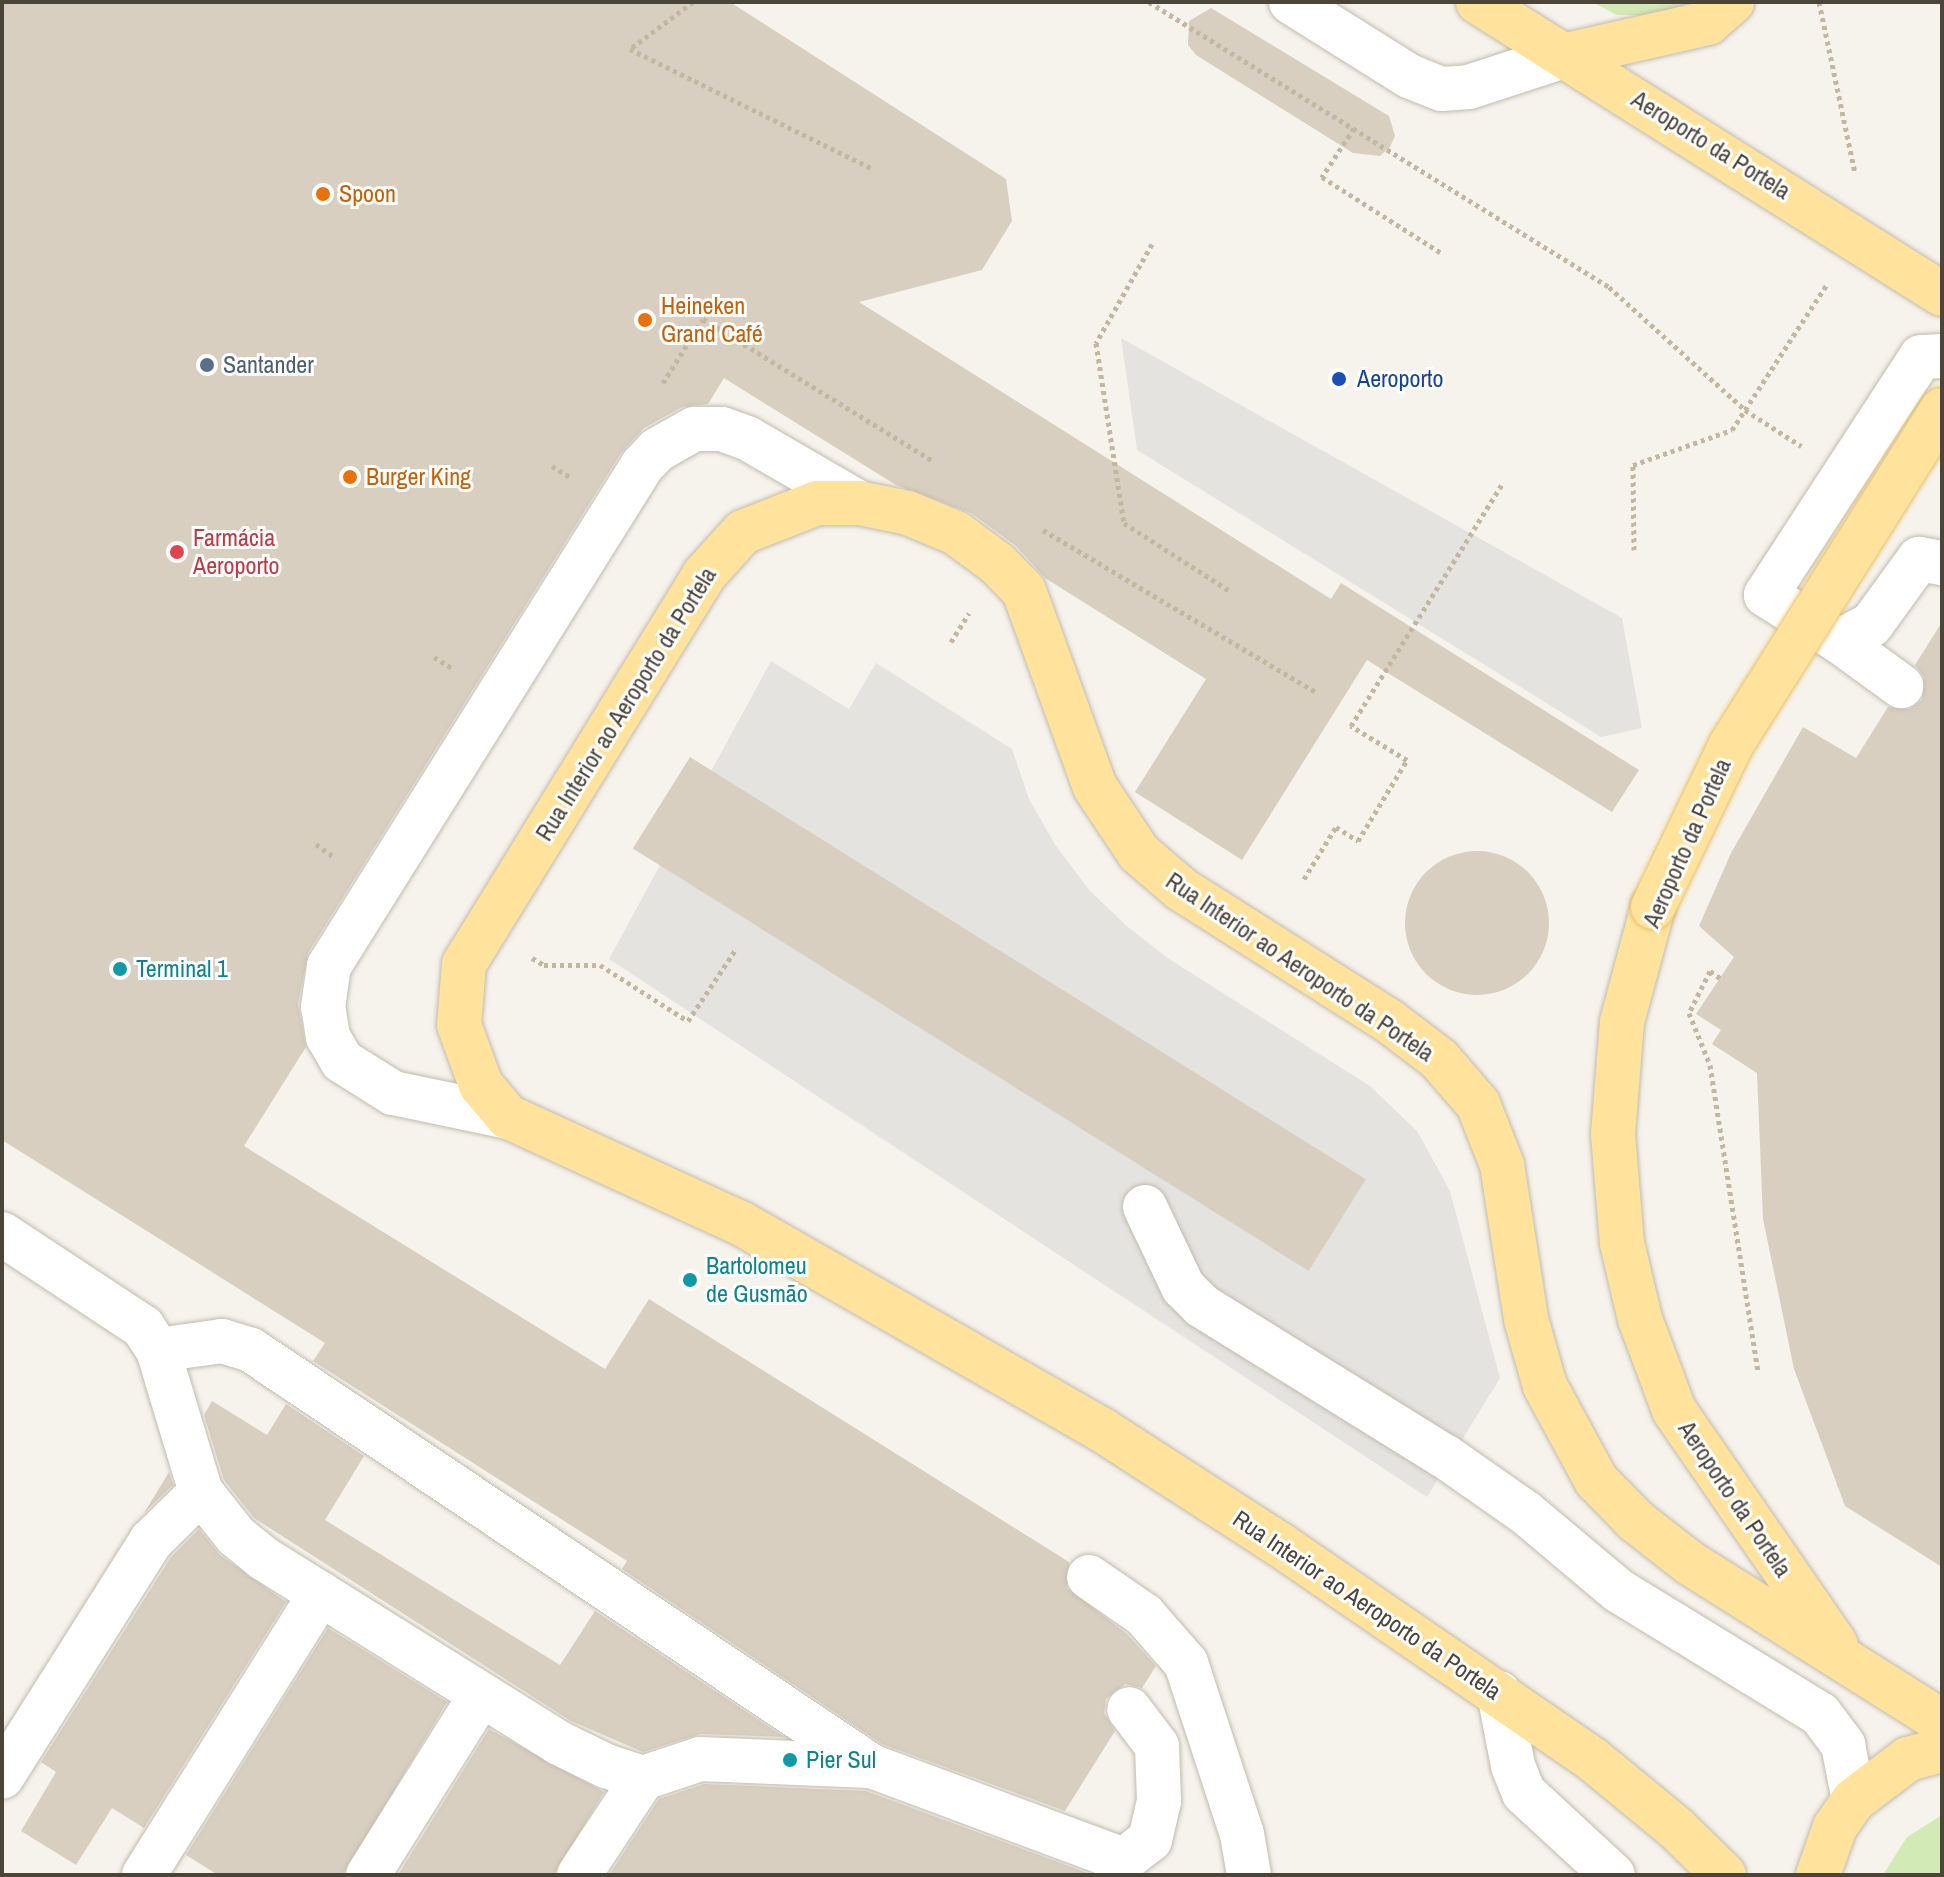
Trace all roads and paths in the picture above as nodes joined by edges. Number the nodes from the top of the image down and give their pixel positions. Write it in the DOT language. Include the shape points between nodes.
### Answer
graph roads {
  1 [pos="693,2"];
  2 [pos="1149,2"];
  3 [pos="1291,2"];
  4 [pos="1478,2"];
  5 [pos="1732,2"];
  6 [pos="1819,2"];
  7 [pos="1567,55"];
  8 [pos="1354,128"];
  9 [pos="873,169"];
  10 [pos="1857,237"];
  11 [pos="1152,244"];
  12 [pos="1443,254"];
  13 [pos="1942,294"];
  14 [pos="1942,356"];
  15 [pos="1745,410"];
  16 [pos="1942,410"];
  17 [pos="1844,473"];
  18 [pos="1503,483"];
  19 [pos="859,503"];
  20 [pos="1634,550"];
  21 [pos="1942,563"];
  22 [pos="1230,591"];
  23 [pos="1839,641"];
  24 [pos="1901,686"];
  25 [pos="1304,879"];
  26 [pos="1720,978"];
  27 [pos="508,1117"];
  28 [pos="1145,1207"];
  29 [pos="2,1234"];
  30 [pos="158,1350"];
  31 [pos="1758,1371"];
  32 [pos="201,1492"];
  33 [pos="1089,1577"];
  34 [pos="320,1594"];
  35 [pos="1844,1657"];
  36 [pos="1499,1693"];
  37 [pos="481,1695"];
  38 [pos="1129,1709"];
  39 [pos="1942,1722"];
  40 [pos="1942,1750"];
  41 [pos="871,1766"];
  42 [pos="2,1777"];
  43 [pos="643,1778"];
  44 [pos="1854,1800"];
  45 [pos="1135,1868"];
  46 [pos="144,1875"];
  47 [pos="368,1875"];
  48 [pos="579,1875"];
  49 [pos="1249,1875"];
  50 [pos="1613,1875"];
  51 [pos="1724,1875"];
  52 [pos="1818,1875"];
  1 -- 9 [label="path" via="630,49"];
  2 -- 8 [label="path"];
  3 -- 7 [label="lane" via="1409,76 1442,89 1469,87"];
  4 -- 7 [label="main road, Aeroporto da Portela"];
  5 -- 7 [label="main road" via="1708,23"];
  6 -- 10 [label="path" via="1859,197 1876,207"];
  7 -- 10 [label="main road, Aeroporto da Portela"];
  8 -- 12 [label="path" via="1322,177"];
  8 -- 15 [label="path" via="1609,287"];
  10 -- 13 [label="main road, Aeroporto da Portela"];
  10 -- 15 [label="path"];
  11 -- 22 [label="path" via="1096,343 1124,523"];
  14 -- 17 [label="lane" via="1921,357"];
  15 -- 17 [label="path"];
  15 -- 20 [label="path" via="1732,430 1633,465"];
  16 -- 35 [label="main road, Aeroporto da Portela, bridge" via="1731,745 1653,907 1622,1022 1613,1134 1622,1243 1640,1319 1674,1410"];
  17 -- 23 [label="lane" via="1766,595"];
  18 -- 25 [label="path" via="1351,726 1407,760 1358,841 1336,827"];
  19 -- 27 [label="main road, Rua Interior ao Aeroporto da Portela" via="817,503 782,513 743,532 704,575 464,964 459,1025 481,1085"];
  19 -- 27 [label="lane" via="722,429 694,429 657,450 642,466 329,966 325,1022 342,1061 393,1093"];
  19 -- 35 [label="main road, Rua Interior ao Aeroporto da Portela" via="908,513 956,533 1024,591 1095,787 1139,853 1181,889 1389,1021 1439,1059 1478,1104 1502,1165 1526,1319 1545,1386 1587,1467 1636,1521 1690,1563"];
  21 -- 23 [label="lane" via="1919,559 1871,625"];
  23 -- 24 [label="lane"];
  26 -- 31 [label="path" via="1710,971 1689,1013 1710,1065"];
  27 -- 36 [label="main road, Rua Interior ao Aeroporto da Portela" via="740,1223 1102,1430"];
  28 -- 44 [label="lane" via="1183,1287 1202,1306 1446,1457 1526,1513 1619,1591 1820,1714 1843,1745"];
  29 -- 30 [label="lane" via="121,1309"];
  30 -- 32 [label="lane"];
  30 -- 41 [label="lane" via="222,1341 251,1350"];
  32 -- 34 [label="lane" via="236,1536"];
  32 -- 42 [label="lane" via="151,1541"];
  33 -- 49 [label="lane" via="1144,1615 1186,1663 1242,1834"];
  34 -- 37 [label="lane"];
  34 -- 46 [label="lane"];
  35 -- 39 [label="main road, Rua Interior ao Aeroporto da Portela"];
  36 -- 50 [label="lane" via="1513,1766 1524,1793"];
  36 -- 51 [label="main road, Rua Interior ao Aeroporto da Portela" via="1592,1759"];
  37 -- 43 [label="lane" via="559,1743"];
  37 -- 47 [label="lane"];
  38 -- 45 [label="lane" via="1157,1746 1159,1801 1150,1840"];
  40 -- 44 [label="main road" via="1908,1759"];
  41 -- 43 [label="lane" via="700,1759"];
  41 -- 45 [label="lane"];
  43 -- 48 [label="lane"];
  44 -- 52 [label="main road" via="1835,1827"];
}
